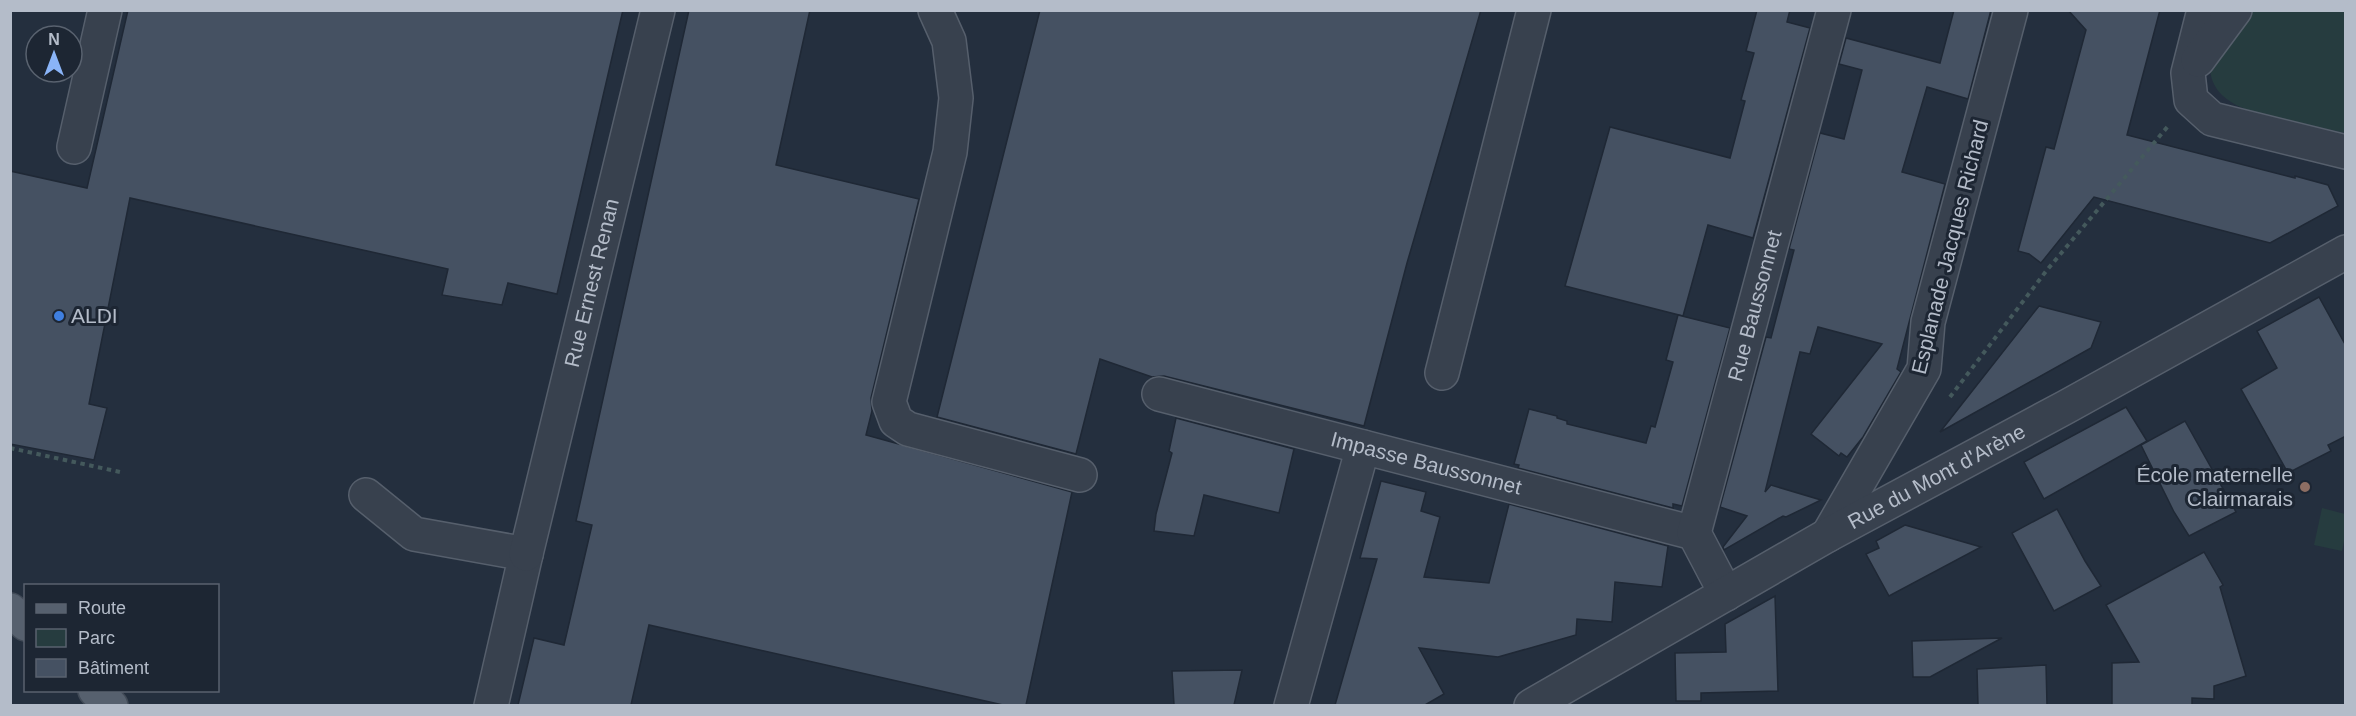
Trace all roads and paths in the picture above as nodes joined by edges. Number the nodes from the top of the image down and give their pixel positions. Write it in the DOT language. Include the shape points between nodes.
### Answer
graph roads {
  1 [pos="105,10"];
  2 [pos="658,10"];
  3 [pos="935,10"];
  4 [pos="1534,10"];
  5 [pos="1834,10"];
  6 [pos="2011,10"];
  7 [pos="2204,10"];
  8 [pos="2235,10"];
  9 [pos="2189,86"];
  10 [pos="75,147"];
  11 [pos="2346,153"];
  12 [pos="2346,252"];
  13 [pos="1442,373"];
  14 [pos="1159,394"];
  15 [pos="1946,402"];
  16 [pos="1363,447"];
  17 [pos="10,448"];
  18 [pos="120,472"];
  19 [pos="1080,475"];
  20 [pos="366,495"];
  21 [pos="1694,533"];
  22 [pos="1828,535"];
  23 [pos="526,554"];
  24 [pos="1726,594"];
  25 [pos="10,609"];
  26 [pos="24,622"];
  27 [pos="97,692"];
  28 [pos="111,705"];
  29 [pos="491,705"];
  30 [pos="1291,705"];
  31 [pos="1531,705"];
  1 -- 10 [label="street"];
  2 -- 23 [label="street, Rue Ernest Renan"];
  3 -- 19 [label="street" via="950,41 956,98 950,152 890,402 896,421 908,429"];
  4 -- 13 [label="street"];
  5 -- 21 [label="street, Rue Baussonnet"];
  6 -- 22 [label="street, Esplanade Jacques Richard" via="1928,322 1924,369"];
  7 -- 9 [label="street"];
  8 -- 9 [label="street"];
  9 -- 11 [label="street" via="2212,119"];
  9 -- 15 [label="path"];
  12 -- 22 [label="street, Rue du Mont d'Arène"];
  14 -- 16 [label="street, Impasse Baussonnet"];
  16 -- 21 [label="street, Impasse Baussonnet"];
  16 -- 30 [label="street"];
  17 -- 18 [label="path"];
  20 -- 23 [label="street" via="414,534"];
  21 -- 24 [label="street"];
  22 -- 24 [label="street, Rue du Mont d'Arène"];
  23 -- 29 [label="street, Rue Ernest Renan"];
  24 -- 31 [label="street, Rue du Mont d'Arène"];
  25 -- 26 [label="main road"];
  27 -- 28 [label="main road"];
}
